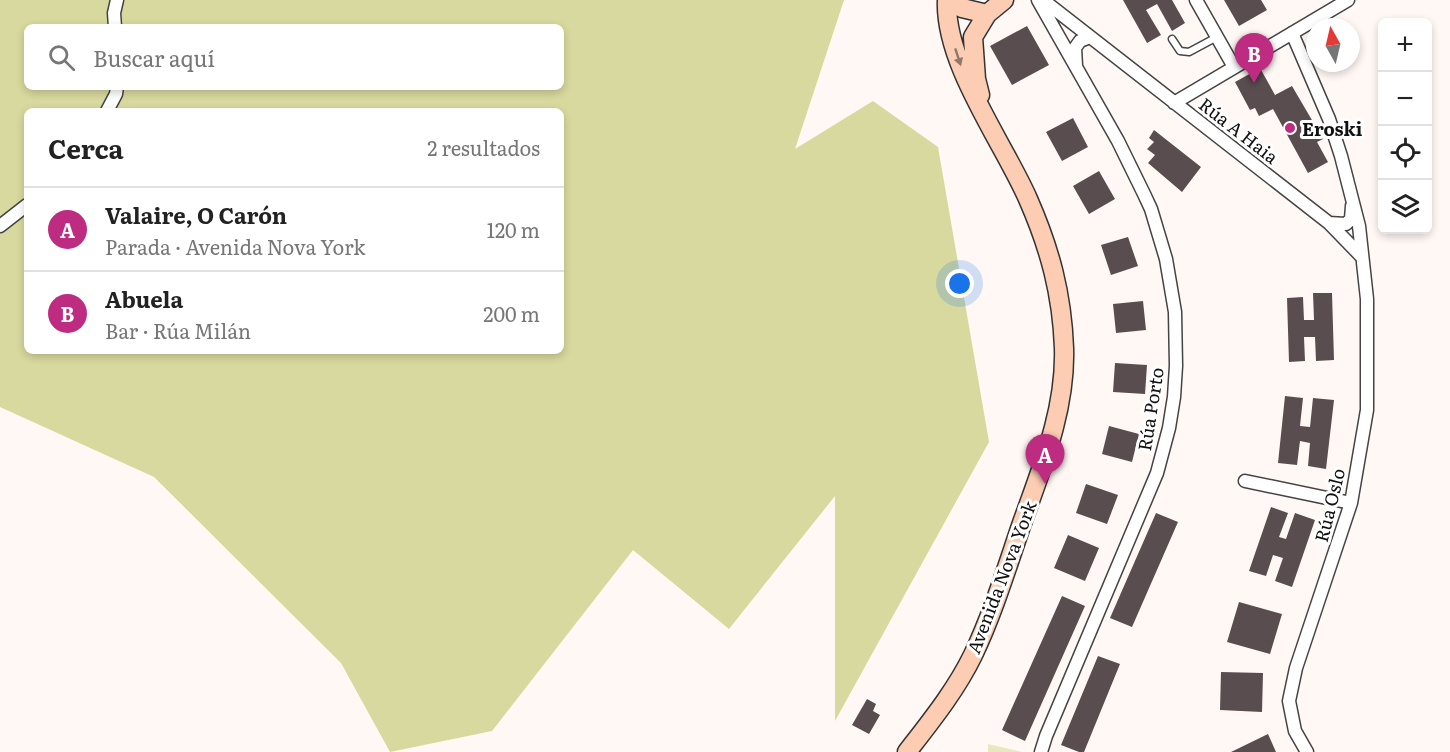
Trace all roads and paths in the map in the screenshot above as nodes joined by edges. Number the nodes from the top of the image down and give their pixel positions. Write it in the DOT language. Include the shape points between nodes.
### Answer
graph roads {
  1 [pos="117,0"];
  2 [pos="947,0"];
  3 [pos="953,0"];
  4 [pos="1004,0"];
  5 [pos="1038,0"];
  6 [pos="1043,0"];
  7 [pos="1196,0"];
  8 [pos="1348,0"];
  9 [pos="1061,8"];
  10 [pos="987,14"];
  11 [pos="115,24"];
  12 [pos="1292,33"];
  13 [pos="1090,37"];
  14 [pos="1217,37"];
  15 [pos="1172,39"];
  16 [pos="1234,67"];
  17 [pos="1077,70"];
  18 [pos="117,90"];
  19 [pos="1174,103"];
  20 [pos="109,108"];
  21 [pos="985,114"];
  22 [pos="1352,196"];
  23 [pos="24,207"];
  24 [pos="1329,223"];
  25 [pos="0,226"];
  26 [pos="1361,256"];
  27 [pos="1245,481"];
  28 [pos="1351,503"];
  29 [pos="907,752"];
  30 [pos="1041,752"];
  31 [pos="1307,752"];
  1 -- 11 [label="street"];
  2 -- 21 [label="street, Avenida Nova York, one-way" via="955,50 964,77"];
  3 -- 10 [label="street" via="962,8"];
  4 -- 10 [label="street"];
  5 -- 17 [label="street, Rúa Porto"];
  6 -- 9 [label="street, Rúa A Haia"];
  7 -- 14 [label="street"];
  8 -- 12 [label="street"];
  9 -- 13 [label="street, Rúa A Haia"];
  9 -- 17 [label="street, Rúa Porto"];
  10 -- 21 [label="street, Avenida Nova York" via="973,37 976,79"];
  12 -- 16 [label="street"];
  12 -- 22 [label="street, Rúa Oslo" via="1329,119"];
  13 -- 17 [label="street" via="1075,48"];
  13 -- 19 [label="street, Rúa A Haia"];
  14 -- 15 [label="lane" via="1189,52 1180,51"];
  14 -- 16 [label="street"];
  16 -- 19 [label="street"];
  17 -- 30 [label="street, Rúa Porto" via="1151,209 1166,260 1175,312 1176,366 1169,428 1157,473"];
  18 -- 20 [label="street"];
  19 -- 24 [label="street, Rúa A Haia"];
  21 -- 29 [label="street, Avenida Nova York" via="1022,184 1055,273 1064,350 1062,385 1043,463 973,656 942,707"];
  22 -- 24 [label="street" via="1351,219 1346,224"];
  22 -- 26 [label="street, Rúa Oslo"];
  23 -- 25 [label="street"];
  24 -- 26 [label="street, Rúa A Haia"];
  26 -- 28 [label="street, Rúa Oslo" via="1366,299 1367,410"];
  27 -- 28 [label="street"];
  28 -- 31 [label="street, Rúa Oslo" via="1296,668 1289,701 1295,731"];
}
